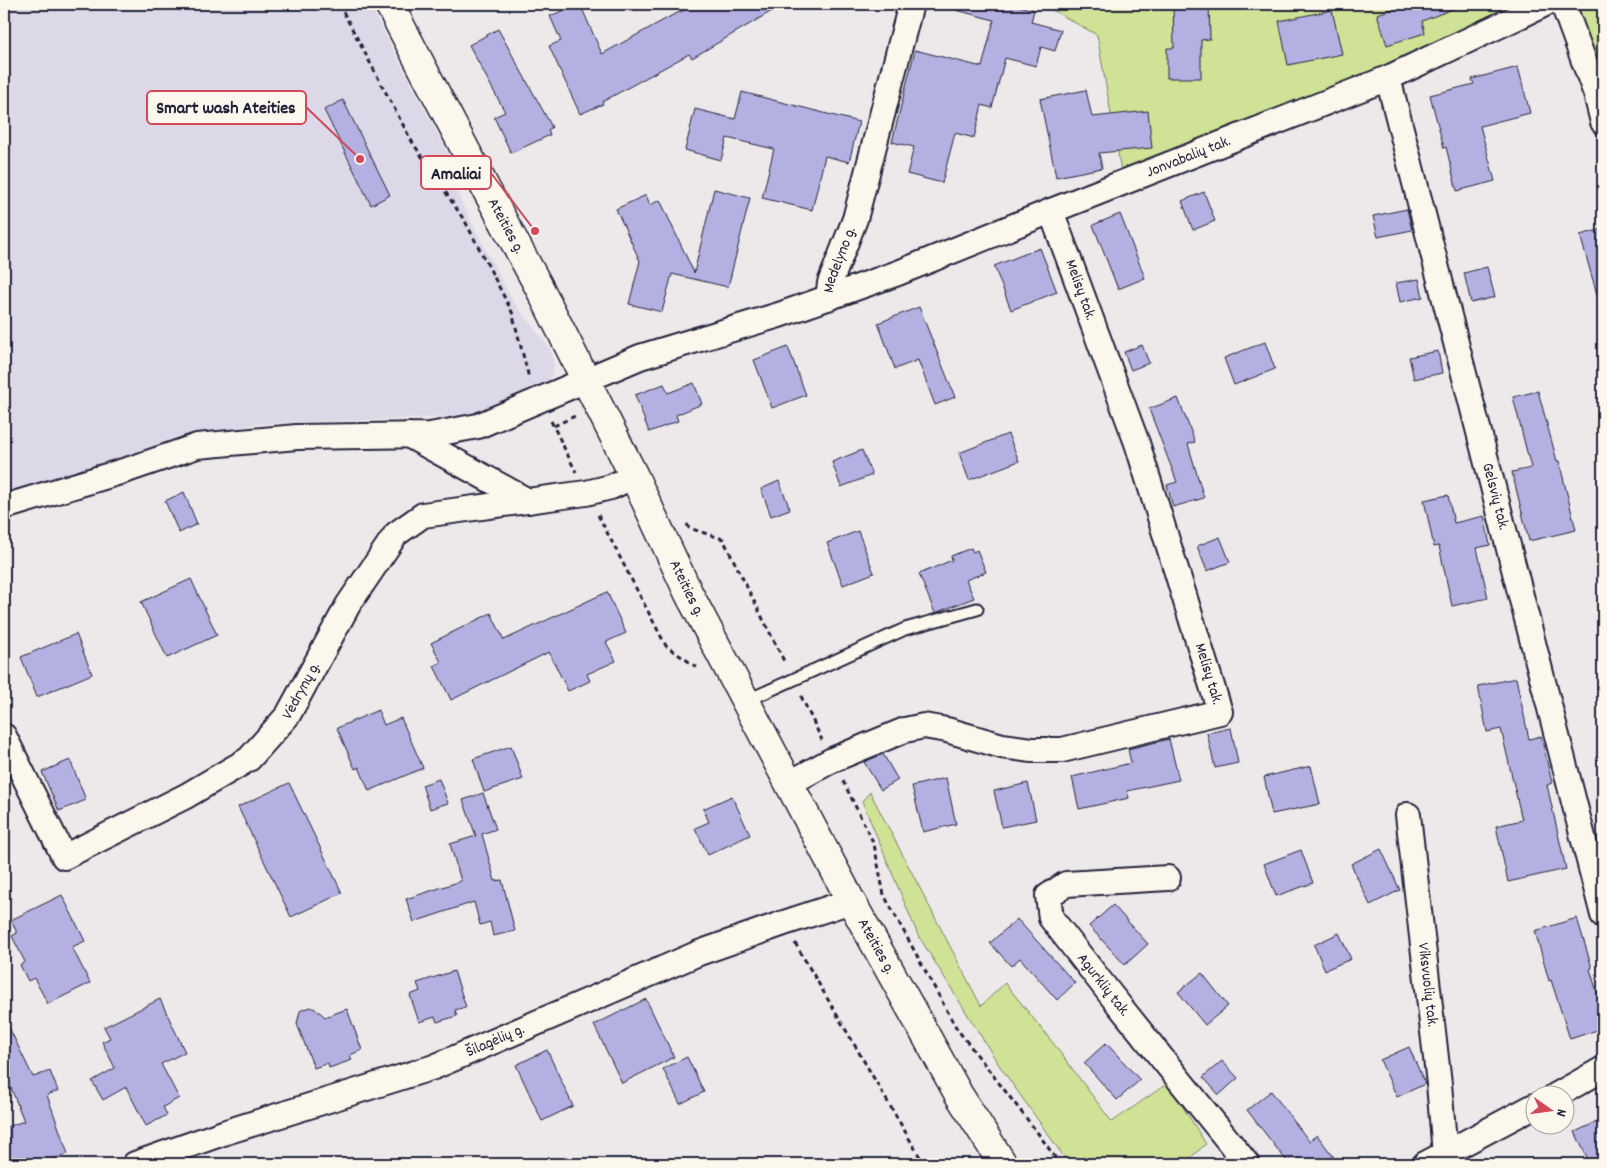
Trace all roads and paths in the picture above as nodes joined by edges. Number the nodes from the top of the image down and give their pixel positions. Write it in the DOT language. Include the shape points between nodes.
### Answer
graph roads {
  1 [pos="339,4"];
  2 [pos="389,4"];
  3 [pos="912,4"];
  4 [pos="1545,4"];
  5 [pos="1563,4"];
  6 [pos="1388,78"];
  7 [pos="1599,92"];
  8 [pos="1603,122"];
  9 [pos="1051,210"];
  10 [pos="828,298"];
  11 [pos="586,381"];
  12 [pos="538,400"];
  13 [pos="408,435"];
  14 [pos="634,476"];
  15 [pos="586,493"];
  16 [pos="528,500"];
  17 [pos="4,507"];
  18 [pos="977,609"];
  19 [pos="706,673"];
  20 [pos="746,700"];
  21 [pos="4,736"];
  22 [pos="790,783"];
  23 [pos="1408,815"];
  24 [pos="1168,878"];
  25 [pos="851,901"];
  26 [pos="1603,915"];
  27 [pos="784,922"];
  28 [pos="1603,1070"];
  29 [pos="1573,1086"];
  30 [pos="1524,1111"];
  31 [pos="1435,1159"];
  32 [pos="135,1164"];
  33 [pos="924,1164"];
  34 [pos="1003,1164"];
  35 [pos="1247,1164"];
  1 -- 12 [label="path" via="411,140 466,224 512,312 530,383"];
  2 -- 11 [label="street, Ateities g."];
  3 -- 10 [label="street, Medelyno g." via="855,219 830,283"];
  4 -- 6 [label="street, Jonvabalių tak."];
  5 -- 7 [label="street"];
  6 -- 9 [label="street, Jonvabalių tak."];
  6 -- 26 [label="street, Gelsvių tak."];
  7 -- 8 [label="street"];
  9 -- 10 [label="street, Jonvabalių tak."];
  9 -- 22 [label="street, Melisų tak." via="1137,443 1220,712 1062,750 1002,746 924,726 905,730 832,760"];
  10 -- 11 [label="street, Medelyno g." via="640,357"];
  11 -- 12 [label="street, Medelyno g."];
  11 -- 14 [label="street, Ateities g."];
  12 -- 13 [label="street, Medelyno g." via="478,426 430,435"];
  12 -- 15 [label="path"];
  13 -- 16 [label="street"];
  13 -- 17 [label="street, Medelyno g." via="297,438 197,446"];
  14 -- 15 [label="street, Vėdrynų g." via="611,487"];
  14 -- 20 [label="street, Ateities g." via="689,594"];
  15 -- 16 [label="street, Vėdrynų g."];
  15 -- 19 [label="path" via="666,646"];
  16 -- 21 [label="street, Vėdrynų g." via="423,515 396,534 348,605 288,715 249,758 186,796 64,858"];
  18 -- 20 [label="lane" via="905,630"];
  20 -- 22 [label="street, Ateities g."];
  22 -- 25 [label="street, Ateities g."];
  23 -- 31 [label="street, Viksvuolių tak." via="1439,1084"];
  24 -- 35 [label="street, Agurklių tak." via="1066,884 1048,896 1051,918"];
  25 -- 27 [label="street, Šilagėlių g."];
  25 -- 34 [label="street, Ateities g." via="959,1095"];
  27 -- 32 [label="street, Šilagėlių g." via="699,953 434,1068 226,1132"];
  27 -- 33 [label="path"];
  28 -- 29 [label="street"];
  30 -- 31 [label="street"];
}
